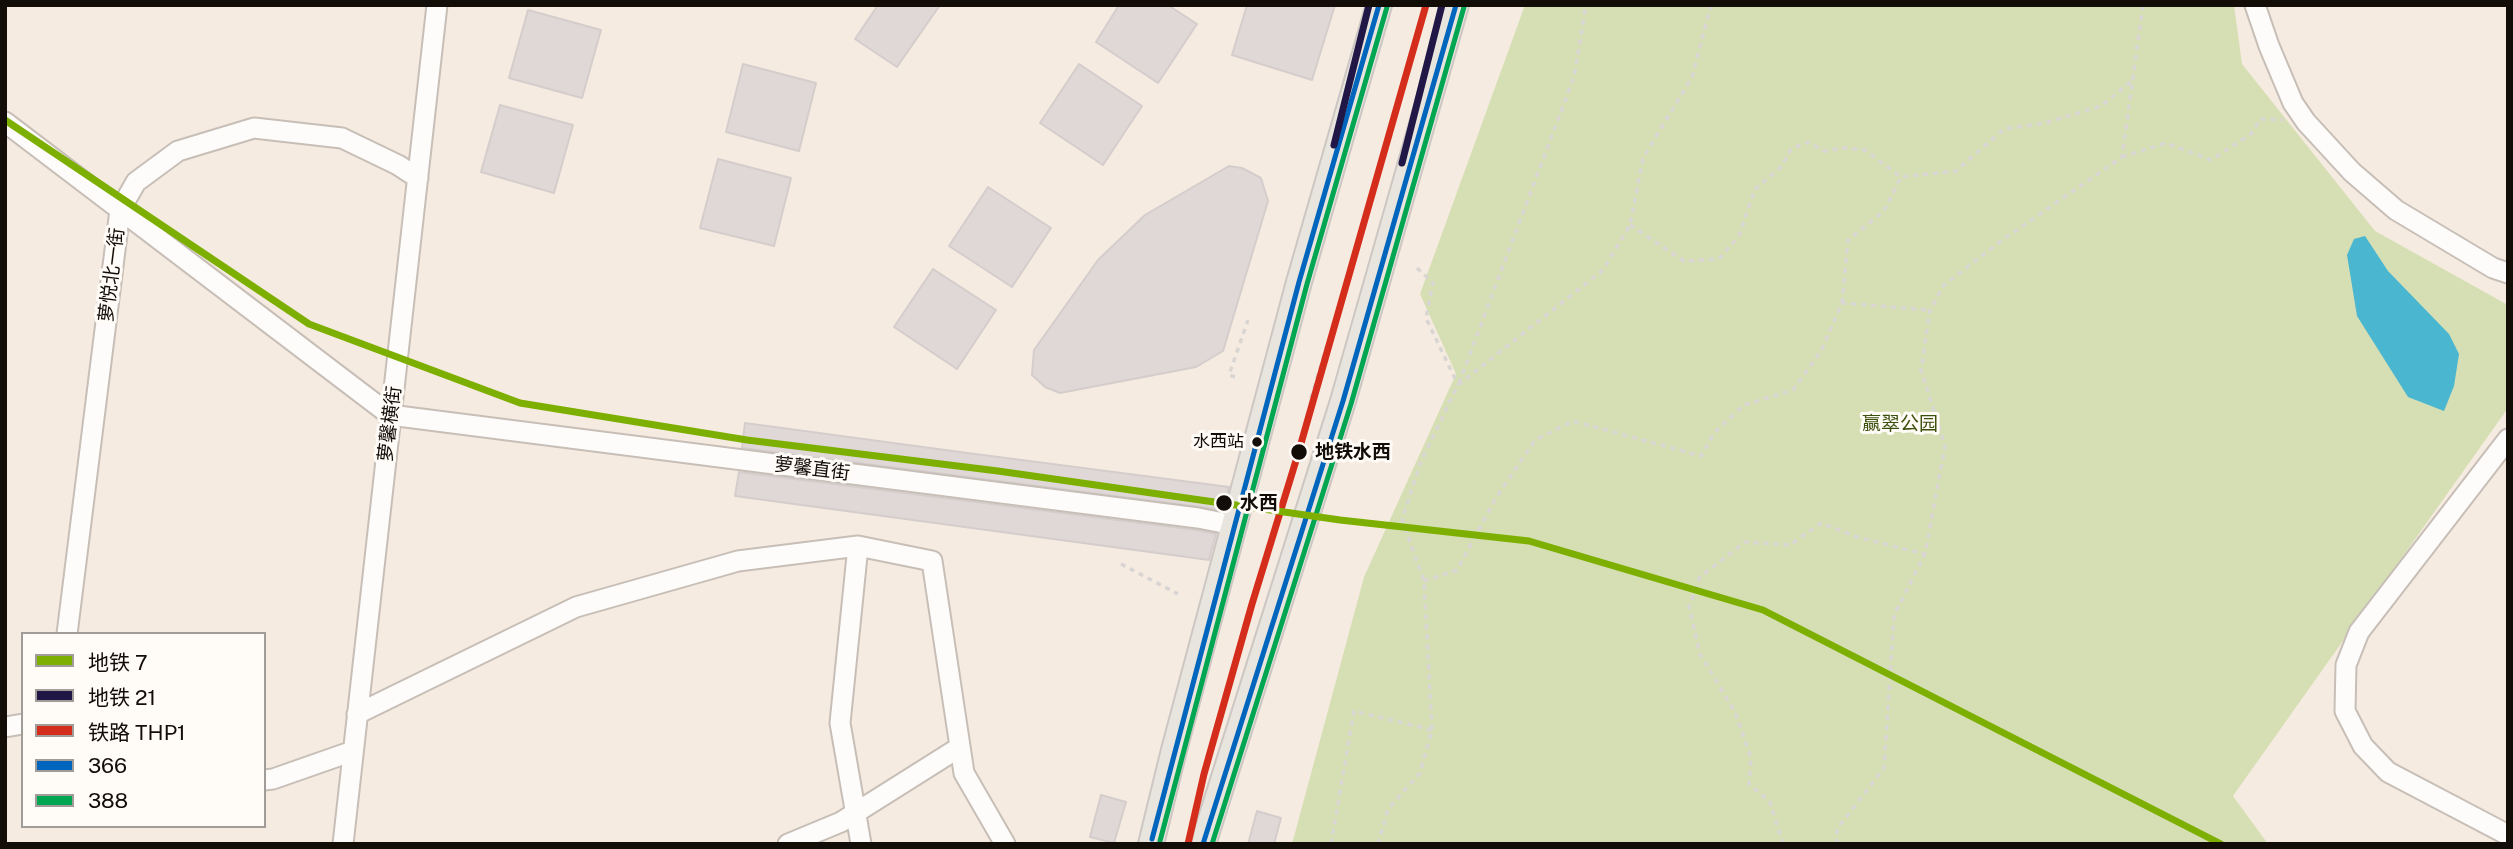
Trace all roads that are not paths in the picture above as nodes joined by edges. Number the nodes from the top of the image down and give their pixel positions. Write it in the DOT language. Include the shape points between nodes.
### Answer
graph roads {
  1 [pos="437,5"];
  2 [pos="1379,5"];
  3 [pos="1455,5"];
  4 [pos="2255,5"];
  5 [pos="5,122"];
  6 [pos="418,178"];
  7 [pos="120,210"];
  8 [pos="2508,273"];
  9 [pos="390,415"];
  10 [pos="2508,439"];
  11 [pos="1234,525"];
  12 [pos="858,546"];
  13 [pos="67,632"];
  14 [pos="358,714"];
  15 [pos="960,747"];
  16 [pos="353,751"];
  17 [pos="266,780"];
  18 [pos="856,813"];
  19 [pos="2508,835"];
  20 [pos="343,844"];
  21 [pos="788,844"];
  22 [pos="861,844"];
  23 [pos="1005,844"];
  24 [pos="1151,844"];
  25 [pos="1203,844"];
  1 -- 6 [label="street, 萝馨横街"];
  2 -- 11 [label="main road"];
  3 -- 25 [label="main road" via="1343,401"];
  4 -- 8 [label="street" via="2293,103 2352,172 2396,210"];
  5 -- 7 [label="street"];
  6 -- 7 [label="street, 萝悦北一街" via="342,138 254,128 178,151 136,182"];
  6 -- 9 [label="street, 萝馨横街"];
  7 -- 9 [label="street"];
  7 -- 13 [label="street, 萝悦北一街"];
  9 -- 11 [label="street, 萝馨直街"];
  9 -- 14 [label="street, 萝馨横街"];
  10 -- 19 [label="street" via="2359,632 2346,665 2346,711 2363,746 2388,772"];
  11 -- 24 [label="main road"];
  12 -- 14 [label="street" via="738,561 576,607"];
  12 -- 15 [label="street" via="932,561"];
  12 -- 18 [label="street" via="840,723"];
  14 -- 16 [label="street, 萝馨横街"];
  15 -- 18 [label="street"];
  15 -- 23 [label="street" via="964,773"];
  16 -- 17 [label="street"];
  16 -- 20 [label="street, 萝馨横街"];
  18 -- 21 [label="street"];
  18 -- 22 [label="street"];
}
